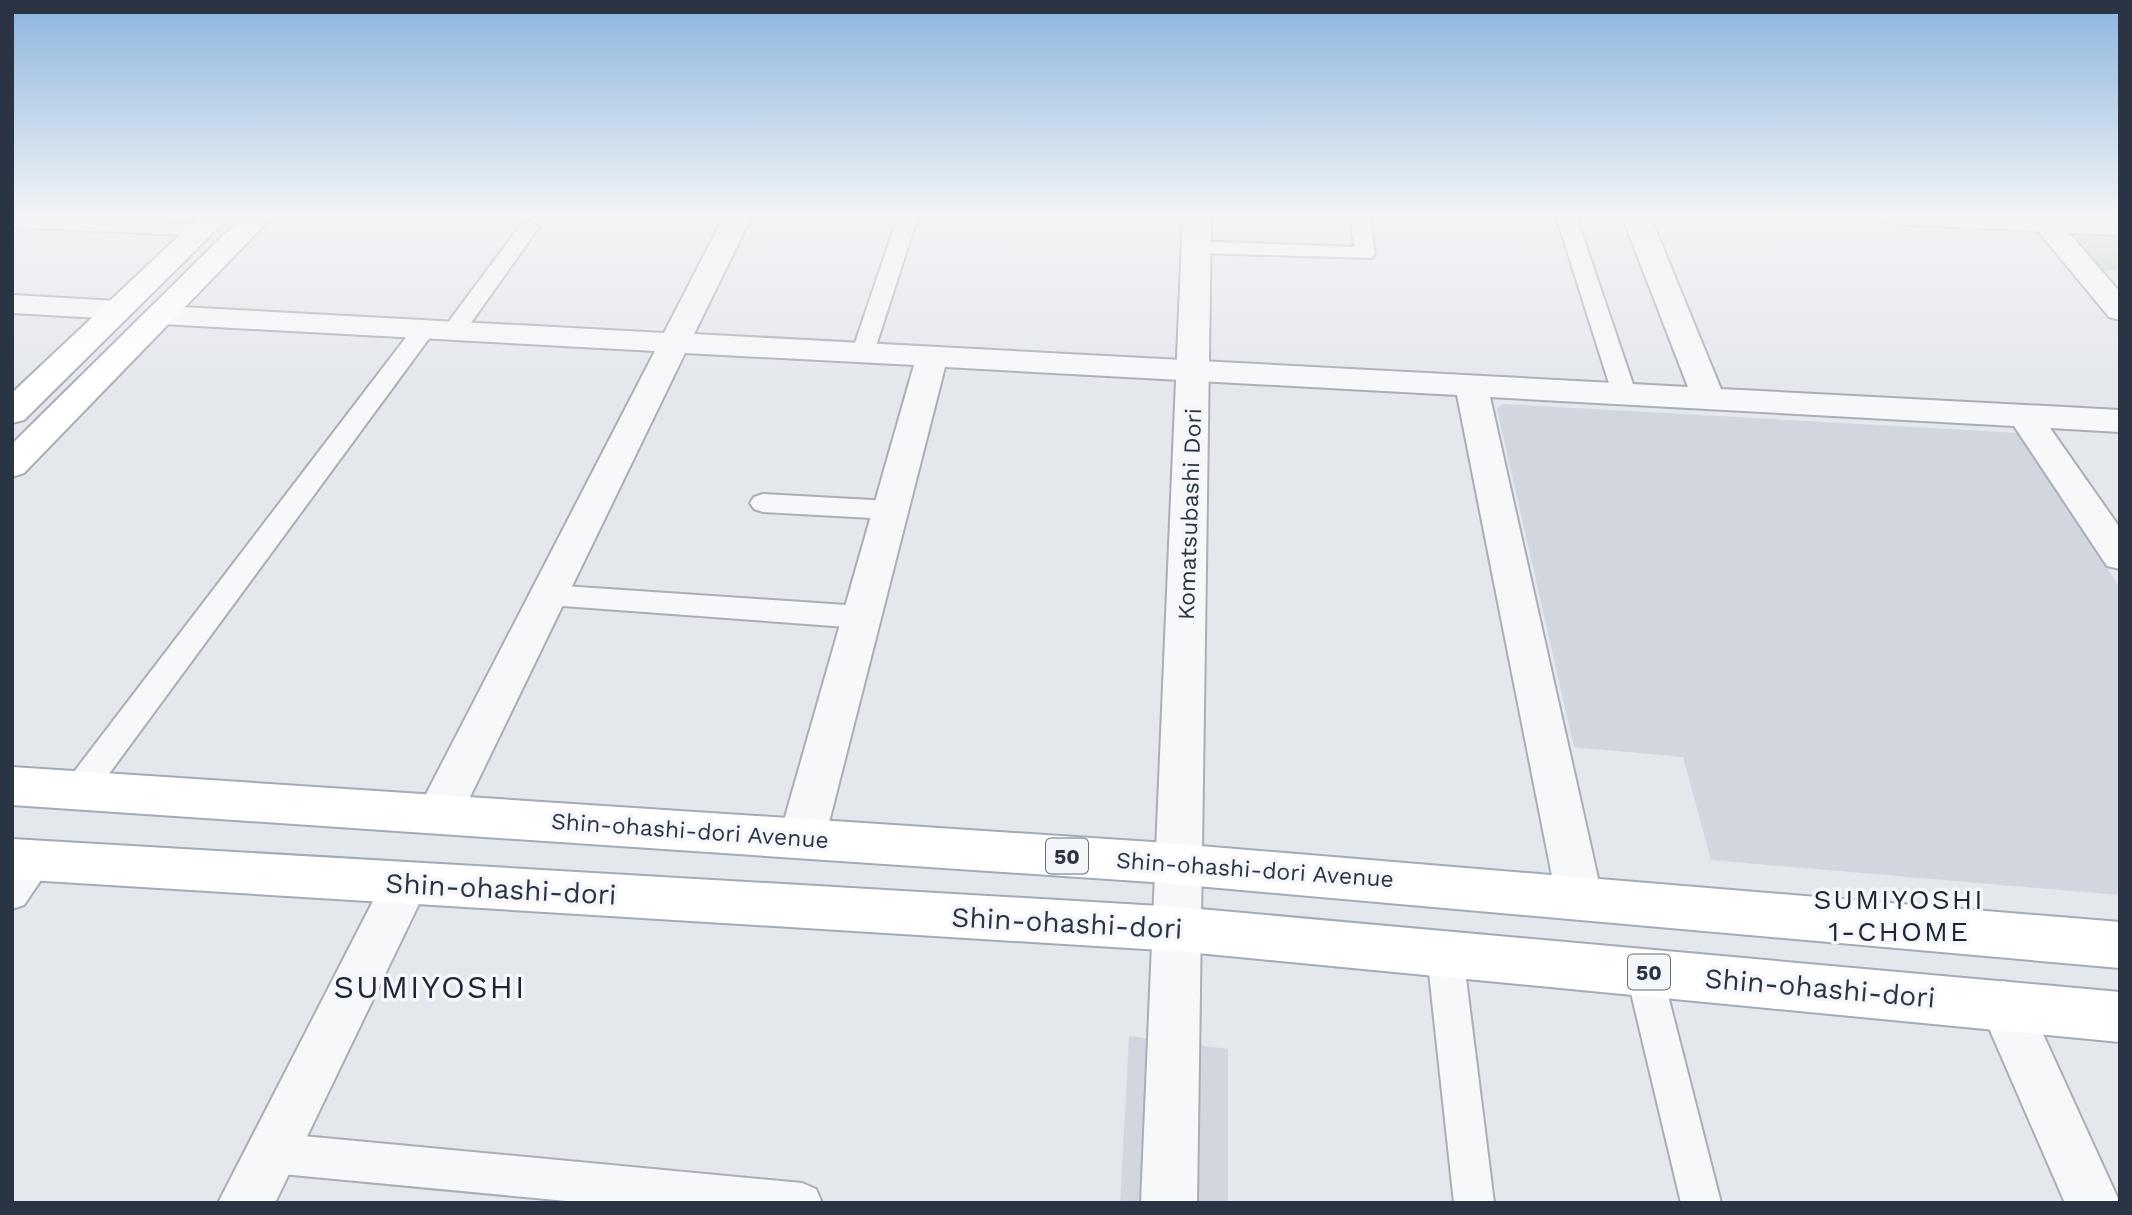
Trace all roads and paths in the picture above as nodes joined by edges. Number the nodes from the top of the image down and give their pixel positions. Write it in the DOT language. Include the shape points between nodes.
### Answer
graph roads {
  1 [pos="157,273"];
  2 [pos="203,273"];
  3 [pos="489,273"];
  4 [pos="710,273"];
  5 [pos="889,273"];
  6 [pos="1196,273"];
  7 [pos="1585,273"];
  8 [pos="1659,273"];
  9 [pos="2088,273"];
  10 [pos="12,304"];
  11 [pos="118,310"];
  12 [pos="2120,311"];
  13 [pos="162,315"];
  14 [pos="440,328"];
  15 [pos="676,341"];
  16 [pos="863,352"];
  17 [pos="932,356"];
  18 [pos="1194,368"];
  19 [pos="1471,384"];
  20 [pos="1624,393"];
  21 [pos="1710,401"];
  22 [pos="13,409"];
  23 [pos="2025,417"];
  24 [pos="2120,421"];
  25 [pos="12,465"];
  26 [pos="763,503"];
  27 [pos="890,510"];
  28 [pos="2120,556"];
  29 [pos="549,595"];
  30 [pos="861,617"];
  31 [pos="12,786"];
  32 [pos="78,791"];
  33 [pos="439,814"];
  34 [pos="802,838"];
  35 [pos="1180,864"];
  36 [pos="20,871"];
  37 [pos="406,883"];
  38 [pos="1579,896"];
  39 [pos="1177,929"];
  40 [pos="2120,945"];
  41 [pos="1445,954"];
  42 [pos="1644,972"];
  43 [pos="2004,1005"];
  44 [pos="2120,1017"];
  45 [pos="271,1153"];
  46 [pos="246,1203"];
  47 [pos="802,1203"];
  48 [pos="1169,1203"];
  49 [pos="1474,1203"];
  50 [pos="1701,1203"];
  51 [pos="2093,1203"];
  1 -- 11 [label="main road"];
  2 -- 13 [label="main road"];
  3 -- 14 [label="lane"];
  4 -- 15 [label="street"];
  5 -- 16 [label="lane"];
  6 -- 18 [label="street, Komatsubashi Dori"];
  7 -- 20 [label="lane"];
  8 -- 21 [label="street"];
  9 -- 12 [label="street"];
  10 -- 11 [label="street"];
  11 -- 22 [label="main road"];
  13 -- 14 [label="street"];
  13 -- 25 [label="main road"];
  14 -- 15 [label="street"];
  14 -- 32 [label="lane"];
  15 -- 16 [label="street"];
  15 -- 29 [label="street"];
  16 -- 17 [label="street"];
  17 -- 18 [label="street"];
  17 -- 27 [label="street"];
  18 -- 19 [label="street"];
  18 -- 35 [label="street, Komatsubashi Dori"];
  19 -- 20 [label="street"];
  19 -- 38 [label="street"];
  20 -- 21 [label="street"];
  21 -- 23 [label="street"];
  23 -- 24 [label="street"];
  23 -- 28 [label="street"];
  26 -- 27 [label="lane"];
  27 -- 30 [label="street"];
  29 -- 30 [label="lane"];
  29 -- 33 [label="street"];
  30 -- 34 [label="street"];
  31 -- 32 [label="main road, Shin-ohashi-dori Avenue / 50"];
  32 -- 33 [label="main road, Shin-ohashi-dori Avenue / 50"];
  33 -- 34 [label="main road, Shin-ohashi-dori Avenue / 50"];
  34 -- 35 [label="main road, Shin-ohashi-dori Avenue / 50"];
  35 -- 38 [label="main road, Shin-ohashi-dori Avenue / 50"];
  35 -- 39 [label="street, Komatsubashi Dori"];
  36 -- 37 [label="main road, Shin-ohashi-dori / 50"];
  37 -- 39 [label="main road, Shin-ohashi-dori / 50"];
  37 -- 45 [label="street"];
  38 -- 40 [label="main road, Shin-ohashi-dori Avenue / 50"];
  39 -- 41 [label="main road, Shin-ohashi-dori / 50"];
  39 -- 48 [label="street, Komatsubashi Dori"];
  41 -- 42 [label="main road, Shin-ohashi-dori / 50"];
  41 -- 49 [label="lane"];
  42 -- 43 [label="main road, Shin-ohashi-dori / 50"];
  42 -- 50 [label="lane"];
  43 -- 44 [label="main road, Shin-ohashi-dori / 50"];
  43 -- 51 [label="street"];
  45 -- 46 [label="street"];
  45 -- 47 [label="lane"];
}
